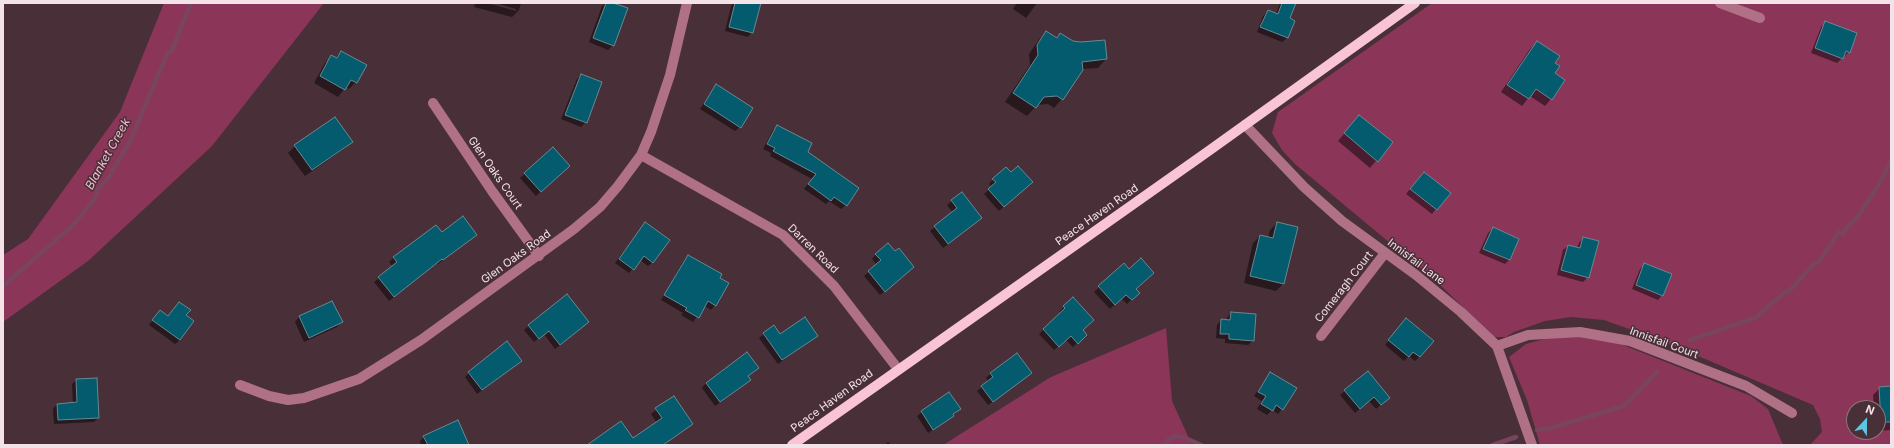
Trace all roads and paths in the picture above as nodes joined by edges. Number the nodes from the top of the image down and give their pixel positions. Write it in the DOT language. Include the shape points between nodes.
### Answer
graph roads {
  1 [pos="687,3"];
  2 [pos="1416,3"];
  3 [pos="1720,3"];
  4 [pos="1760,18"];
  5 [pos="433,103"];
  6 [pos="1245,125"];
  7 [pos="641,155"];
  8 [pos="1385,253"];
  9 [pos="539,256"];
  10 [pos="1321,336"];
  11 [pos="1497,346"];
  12 [pos="898,369"];
  13 [pos="240,385"];
  14 [pos="1792,413"];
  15 [pos="792,445"];
  16 [pos="1532,445"];
  1 -- 7 [label="street, Glen Oaks Road" via="670,75"];
  2 -- 6 [label="main road, Peace Haven Road"];
  3 -- 4 [label="street"];
  5 -- 9 [label="street, Glen Oaks Court"];
  6 -- 8 [label="street, Innisfail Lane" via="1304,187 1342,221"];
  6 -- 12 [label="main road, Peace Haven Road"];
  7 -- 9 [label="street, Glen Oaks Road" via="600,207"];
  7 -- 12 [label="street, Darren Road" via="783,235 834,286"];
  8 -- 10 [label="street, Comeragh Court"];
  8 -- 11 [label="street, Innisfail Lane" via="1427,284"];
  9 -- 13 [label="street, Glen Oaks Road" via="421,340 359,379 304,398 288,400"];
  11 -- 14 [label="street, Innisfail Court" via="1528,335 1580,332 1630,341 1746,386"];
  11 -- 16 [label="street, Innisfail Lane"];
  12 -- 15 [label="main road, Peace Haven Road"];
}
